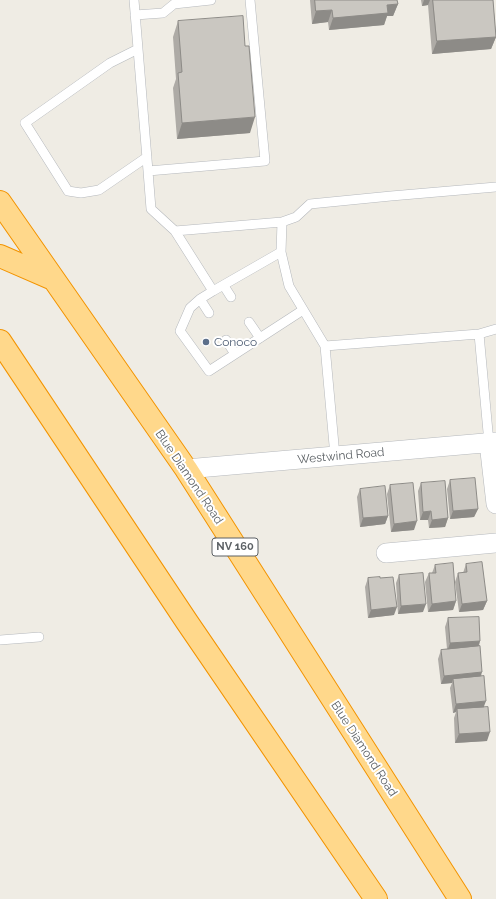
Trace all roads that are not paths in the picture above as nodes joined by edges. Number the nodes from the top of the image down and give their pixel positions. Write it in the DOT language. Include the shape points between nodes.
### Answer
graph roads {
  1 [pos="134,0"];
  2 [pos="211,0"];
  3 [pos="250,0"];
  4 [pos="135,15"];
  5 [pos="138,49"];
  6 [pos="147,157"];
  7 [pos="148,171"];
  8 [pos="496,187"];
  9 [pos="0,202"];
  10 [pos="282,222"];
  11 [pos="175,231"];
  12 [pos="281,252"];
  13 [pos="0,256"];
  14 [pos="53,279"];
  15 [pos="224,286"];
  16 [pos="213,292"];
  17 [pos="232,297"];
  18 [pos="200,299"];
  19 [pos="303,310"];
  20 [pos="209,313"];
  21 [pos="249,322"];
  22 [pos="496,328"];
  23 [pos="479,334"];
  24 [pos="260,338"];
  25 [pos="226,340"];
  26 [pos="0,341"];
  27 [pos="325,346"];
  28 [pos="235,354"];
  29 [pos="493,442"];
  30 [pos="335,456"];
  31 [pos="186,469"];
  32 [pos="496,504"];
  33 [pos="496,543"];
  34 [pos="386,553"];
  35 [pos="39,637"];
  36 [pos="0,640"];
  37 [pos="376,899"];
  38 [pos="460,899"];
  1 -- 4 [label="lane"];
  2 -- 4 [label="lane" via="174,4 163,14"];
  3 -- 7 [label="lane" via="265,161"];
  4 -- 5 [label="lane"];
  5 -- 6 [label="lane"];
  5 -- 6 [label="lane" via="110,63 25,123 68,191 81,193 99,190"];
  6 -- 7 [label="lane"];
  7 -- 11 [label="lane" via="151,210"];
  8 -- 10 [label="lane" via="310,204 296,217"];
  9 -- 14 [label="highway, Blue Diamond Road / NV 160"];
  10 -- 11 [label="lane"];
  10 -- 12 [label="lane"];
  11 -- 16 [label="lane"];
  12 -- 15 [label="lane"];
  12 -- 19 [label="lane" via="289,286"];
  13 -- 14 [label="highway"];
  14 -- 31 [label="highway, Blue Diamond Road / NV 160"];
  15 -- 16 [label="lane"];
  15 -- 17 [label="lane"];
  16 -- 18 [label="lane"];
  18 -- 20 [label="lane"];
  18 -- 28 [label="lane" via="190,308 180,331 209,371"];
  19 -- 24 [label="lane"];
  19 -- 27 [label="lane"];
  21 -- 24 [label="lane"];
  22 -- 23 [label="lane"];
  23 -- 27 [label="lane"];
  23 -- 29 [label="lane"];
  24 -- 28 [label="lane"];
  25 -- 28 [label="lane"];
  26 -- 37 [label="highway"];
  27 -- 30 [label="lane"];
  29 -- 30 [label="street, Westwind Road"];
  29 -- 32 [label="street"];
  30 -- 31 [label="street, Westwind Road"];
  31 -- 38 [label="highway, Blue Diamond Road / NV 160"];
  33 -- 34 [label="street"];
  35 -- 36 [label="lane"];
}
